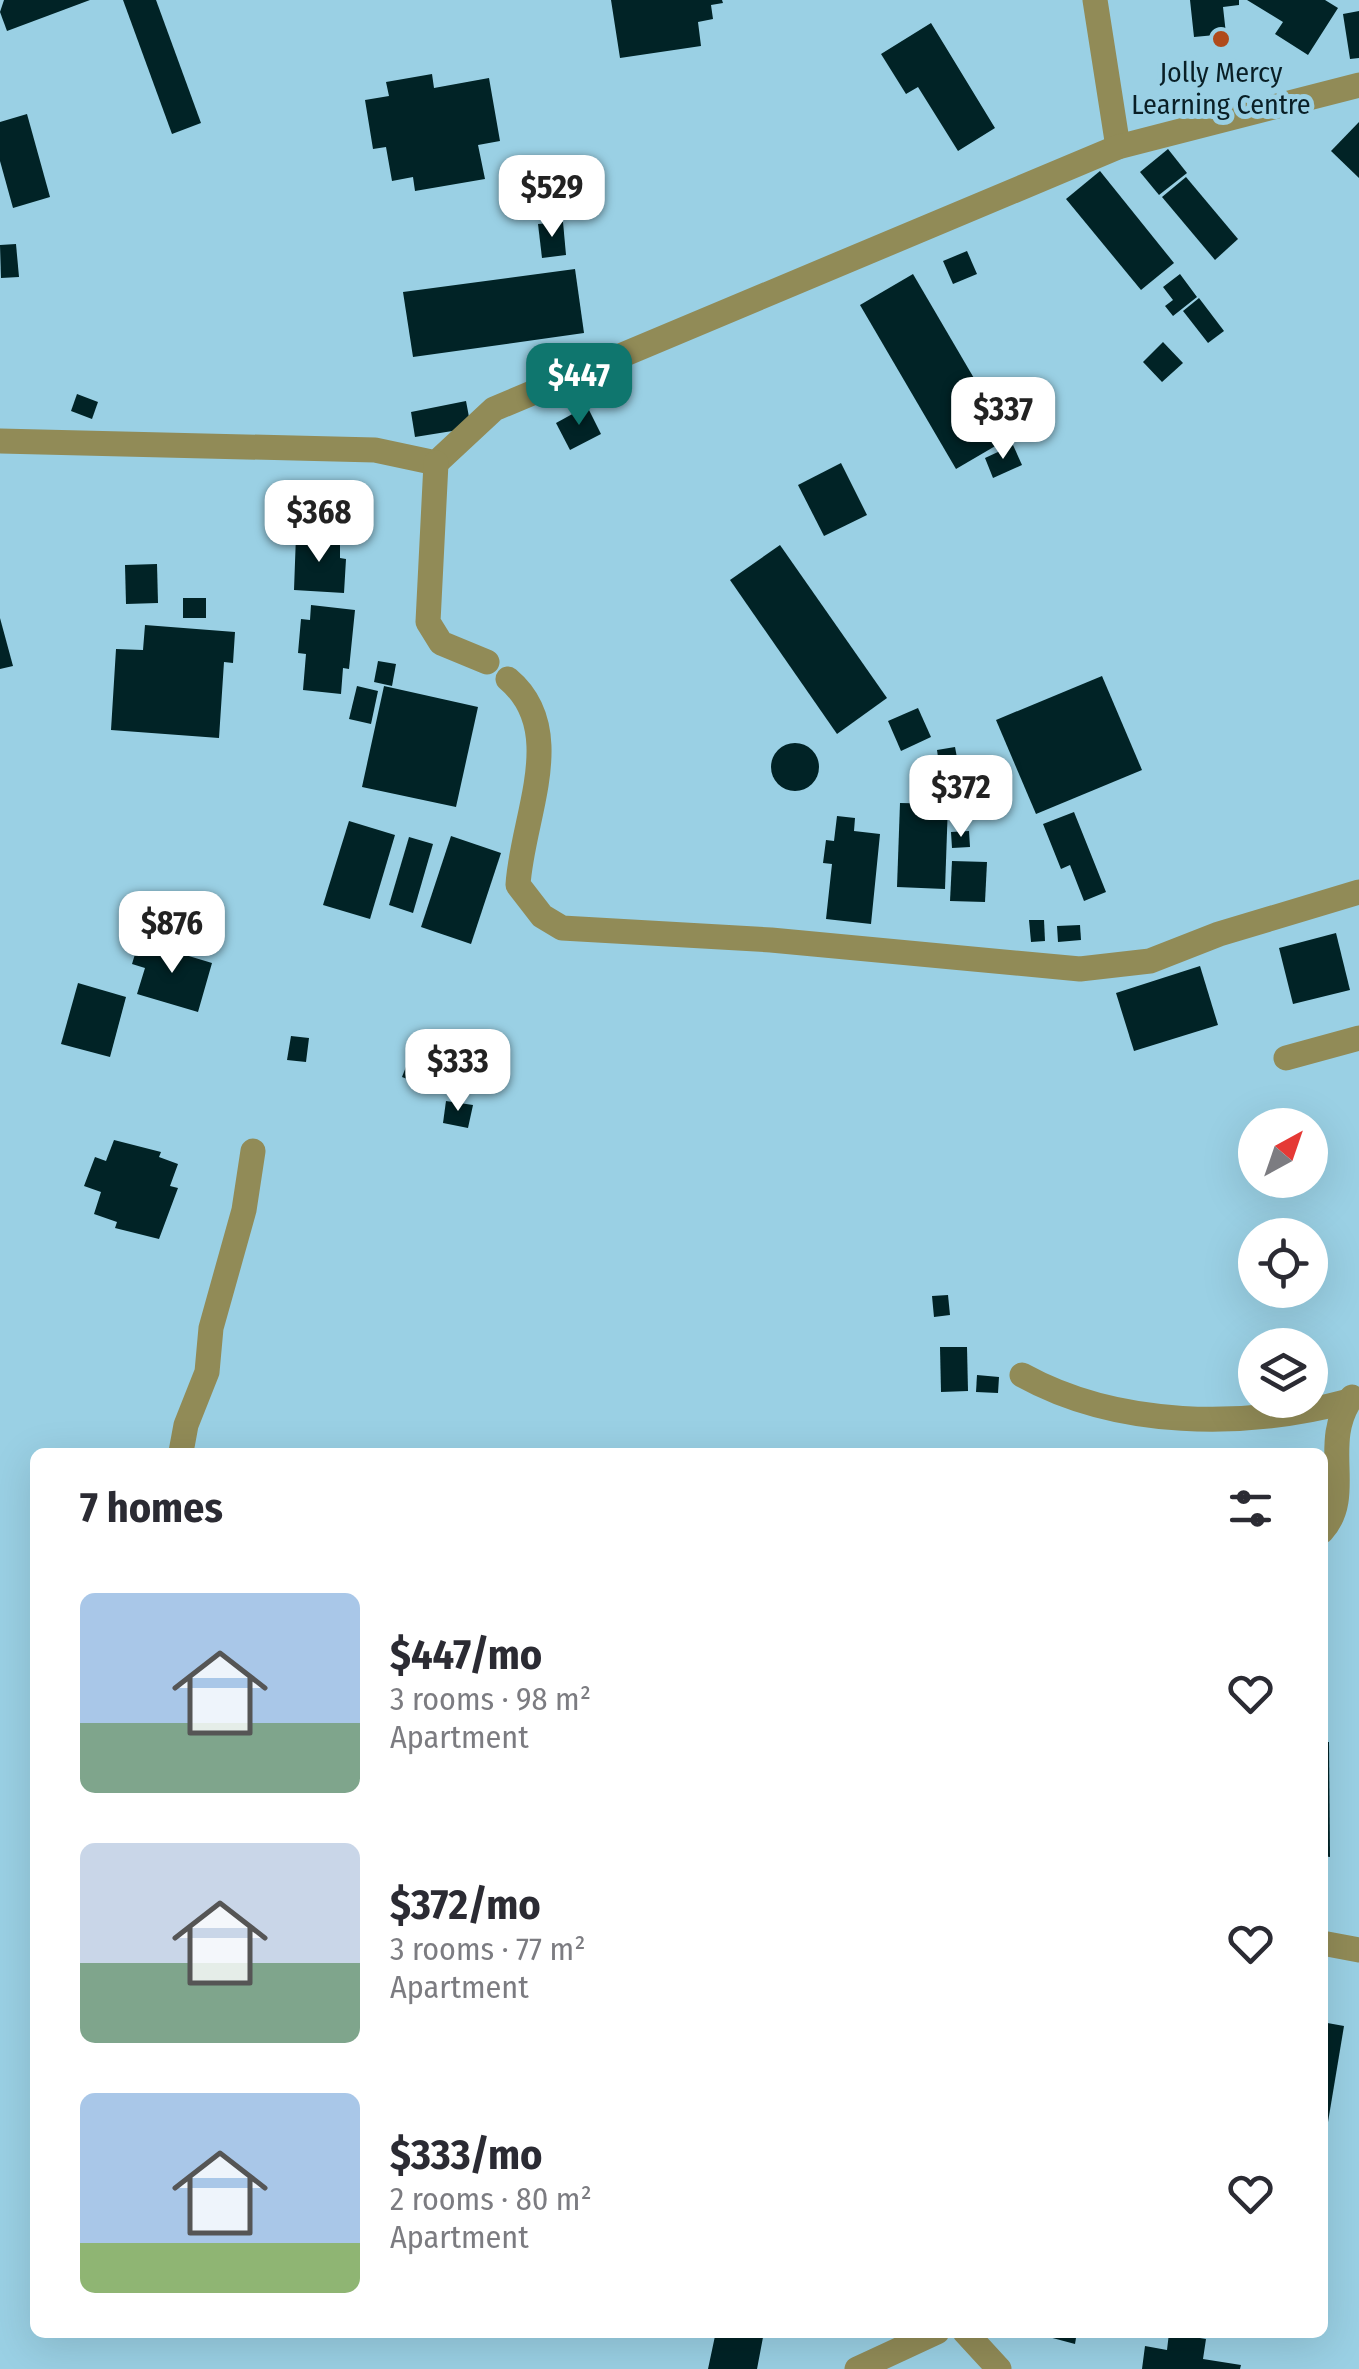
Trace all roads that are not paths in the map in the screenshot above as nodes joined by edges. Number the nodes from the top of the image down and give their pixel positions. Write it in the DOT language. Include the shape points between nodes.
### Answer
graph roads {
  1 [pos="1095,0"];
  2 [pos="1359,85"];
  3 [pos="1118,148"];
  4 [pos="0,442"];
  5 [pos="436,464"];
  6 [pos="1359,892"];
  7 [pos="1359,1038"];
  8 [pos="1286,1058"];
  9 [pos="253,1151"];
  10 [pos="1022,1375"];
  11 [pos="1354,1396"];
  12 [pos="182,1448"];
  13 [pos="1328,1520"];
  14 [pos="1328,1944"];
  15 [pos="1359,1950"];
  16 [pos="924,2338"];
  17 [pos="970,2338"];
  18 [pos="856,2369"];
  19 [pos="1000,2369"];
  1 -- 3 [label="street"];
  2 -- 3 [label="street"];
  3 -- 5 [label="street" via="494,408"];
  4 -- 5 [label="street" via="375,450"];
  5 -- 6 [label="street" via="428,622 442,643 497,670 527,695 540,735 518,886 542,916 562,928 1080,969 1150,961"];
  7 -- 8 [label="street"];
  9 -- 12 [label="street" via="208,1372"];
  10 -- 11 [label="street" via="1074,1400 1180,1417 1240,1419"];
  11 -- 13 [label="street" via="1336,1419 1336,1506"];
  14 -- 15 [label="street"];
  16 -- 18 [label="street"];
  17 -- 19 [label="street"];
}
